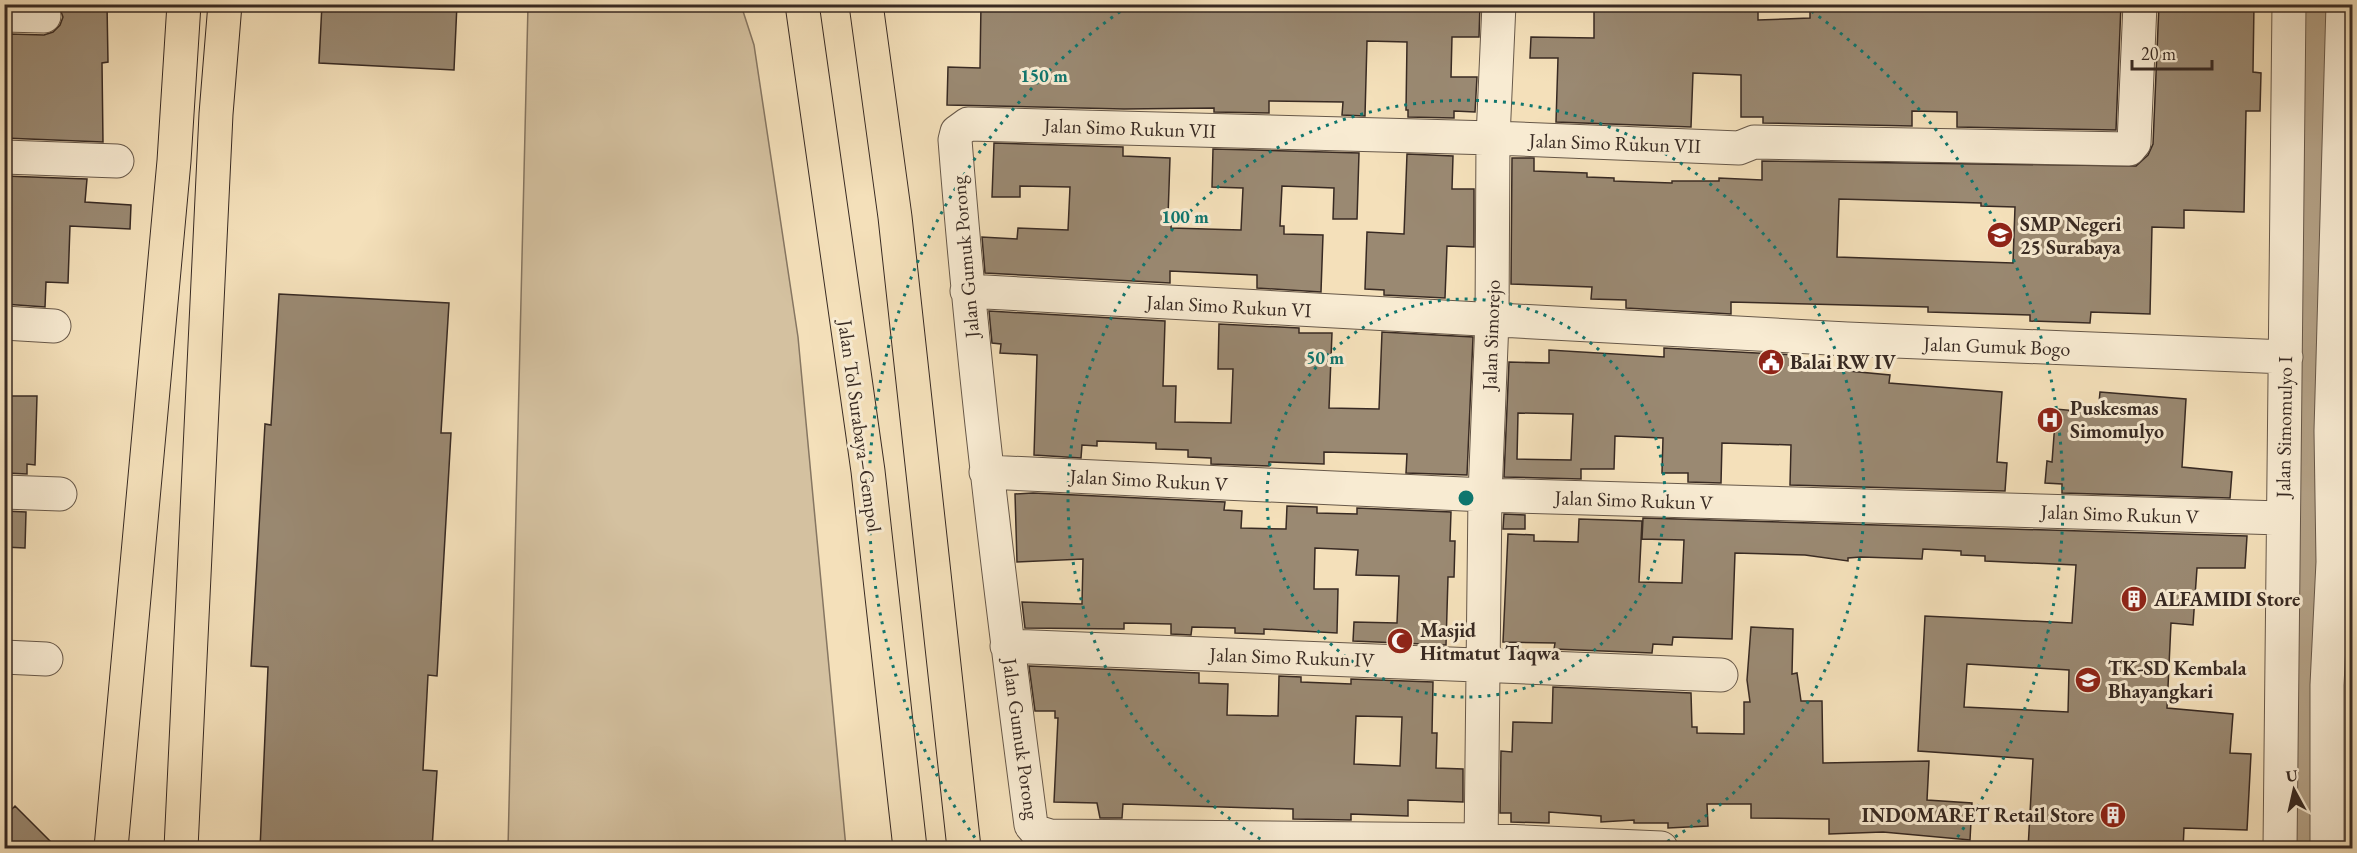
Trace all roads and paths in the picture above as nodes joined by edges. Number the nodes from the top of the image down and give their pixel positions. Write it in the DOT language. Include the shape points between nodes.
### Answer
graph roads {
  1 [pos="184,4"];
  2 [pos="225,4"];
  3 [pos="802,4"];
  4 [pos="866,4"];
  5 [pos="1499,4"];
  6 [pos="2140,4"];
  7 [pos="2289,4"];
  8 [pos="2343,4"];
  9 [pos="4,15"];
  10 [pos="44,16"];
  11 [pos="957,132"];
  12 [pos="1493,138"];
  13 [pos="4,157"];
  14 [pos="117,161"];
  15 [pos="967,291"];
  16 [pos="1492,320"];
  17 [pos="4,323"];
  18 [pos="54,326"];
  19 [pos="2286,357"];
  20 [pos="986,472"];
  21 [pos="4,492"];
  22 [pos="60,494"];
  23 [pos="1485,495"];
  24 [pos="2282,518"];
  25 [pos="1007,646"];
  26 [pos="4,657"];
  27 [pos="46,659"];
  28 [pos="1482,665"];
  29 [pos="1721,675"];
  30 [pos="2334,685"];
  31 [pos="2284,686"];
  32 [pos="1481,844"];
  33 [pos="111,849"];
  34 [pos="181,849"];
  35 [pos="910,849"];
  36 [pos="964,849"];
  37 [pos="1660,849"];
  38 [pos="2280,849"];
  39 [pos="2327,849"];
  1 -- 33 [label="highway" via="174,161"];
  2 -- 34 [label="highway" via="216,114"];
  3 -- 35 [label="highway, Jalan Tol Surabaya–Gempol" via="868,471"];
  4 -- 36 [label="highway" via="896,218"];
  5 -- 12 [label="street, Jalan Simorejo"];
  6 -- 12 [label="street, Jalan Simo Rukun VII" via="2134,142 2129,148 1754,142 1739,148"];
  7 -- 19 [label="street, Jalan Simomulyo I"];
  8 -- 30 [label="street" via="2331,431"];
  9 -- 10 [label="street"];
  11 -- 12 [label="street, Jalan Simo Rukun VII" via="968,124"];
  11 -- 15 [label="street, Jalan Gumuk Porong"];
  12 -- 16 [label="street, Jalan Simorejo"];
  13 -- 14 [label="street"];
  15 -- 16 [label="street, Jalan Simo Rukun VI"];
  15 -- 20 [label="street, Jalan Gumuk Porong"];
  16 -- 19 [label="street, Jalan Gumuk Bogo"];
  16 -- 23 [label="street, Jalan Simorejo"];
  17 -- 18 [label="street"];
  19 -- 24 [label="street, Jalan Simomulyo I"];
  20 -- 23 [label="street, Jalan Simo Rukun V"];
  20 -- 25 [label="street, Jalan Gumuk Porong"];
  21 -- 22 [label="street"];
  23 -- 24 [label="street, Jalan Simo Rukun V"];
  23 -- 28 [label="street, Jalan Simorejo"];
  24 -- 31 [label="street, Jalan Simomulyo I"];
  25 -- 28 [label="street, Jalan Simo Rukun IV"];
  25 -- 32 [label="street, Jalan Gumuk Porong" via="1031,825 1037,832 1050,836"];
  26 -- 27 [label="street"];
  28 -- 29 [label="street, Jalan Simo Rukun IV"];
  28 -- 32 [label="street, Jalan Simorejo"];
  30 -- 31 [label="street"];
  30 -- 39 [label="street"];
  31 -- 38 [label="street, Jalan Simomulyo I"];
  32 -- 37 [label="street, Jalan Gumuk Porong"];
}
